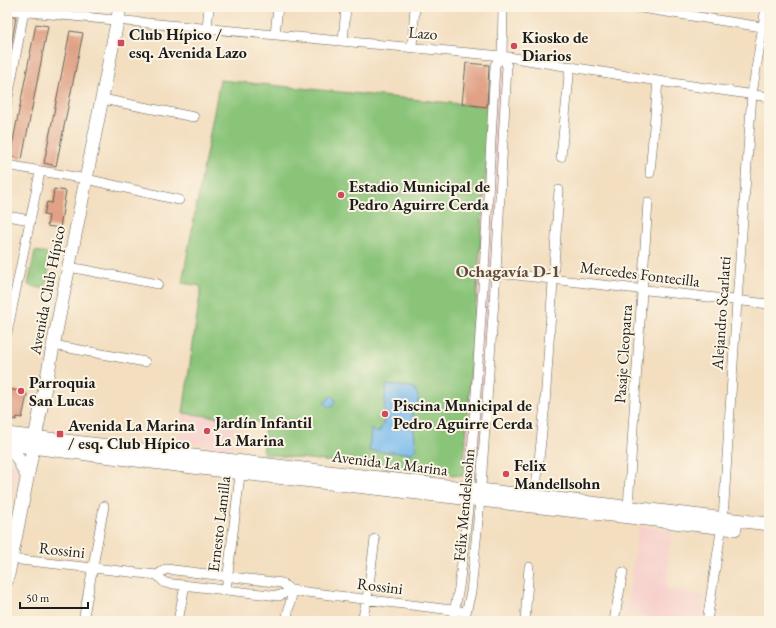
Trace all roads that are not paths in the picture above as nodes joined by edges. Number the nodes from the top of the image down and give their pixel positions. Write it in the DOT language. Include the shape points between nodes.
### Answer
graph roads {
  1 [pos="209,7"];
  2 [pos="278,7"];
  3 [pos="346,7"];
  4 [pos="415,7"];
  5 [pos="503,7"];
  6 [pos="635,7"];
  7 [pos="766,7"];
  8 [pos="7,10"];
  9 [pos="24,11"];
  10 [pos="72,11"];
  11 [pos="119,13"];
  12 [pos="762,27"];
  13 [pos="207,28"];
  14 [pos="275,34"];
  15 [pos="343,41"];
  16 [pos="412,47"];
  17 [pos="502,56"];
  18 [pos="570,66"];
  19 [pos="658,81"];
  20 [pos="752,94"];
  21 [pos="769,97"];
  22 [pos="102,99"];
  23 [pos="7,103"];
  24 [pos="194,117"];
  25 [pos="561,156"];
  26 [pos="7,166"];
  27 [pos="40,172"];
  28 [pos="650,173"];
  29 [pos="86,179"];
  30 [pos="560,190"];
  31 [pos="179,200"];
  32 [pos="648,202"];
  33 [pos="7,216"];
  34 [pos="30,220"];
  35 [pos="69,267"];
  36 [pos="484,272"];
  37 [pos="496,272"];
  38 [pos="554,279"];
  39 [pos="158,284"];
  40 [pos="642,289"];
  41 [pos="737,301"];
  42 [pos="769,304"];
  43 [pos="7,333"];
  44 [pos="53,345"];
  45 [pos="145,362"];
  46 [pos="7,434"];
  47 [pos="34,442"];
  48 [pos="7,445"];
  49 [pos="241,467"];
  50 [pos="27,476"];
  51 [pos="475,494"];
  52 [pos="535,497"];
  53 [pos="104,506"];
  54 [pos="577,506"];
  55 [pos="628,508"];
  56 [pos="722,523"];
  57 [pos="769,524"];
  58 [pos="769,533"];
  59 [pos="375,539"];
  60 [pos="11,559"];
  61 [pos="529,567"];
  62 [pos="93,568"];
  63 [pos="623,572"];
  64 [pos="157,575"];
  65 [pos="228,576"];
  66 [pos="7,580"];
  67 [pos="185,585"];
  68 [pos="226,590"];
  69 [pos="291,590"];
  70 [pos="367,599"];
  71 [pos="455,610"];
  72 [pos="467,612"];
  73 [pos="83,621"];
  74 [pos="178,621"];
  75 [pos="286,621"];
  76 [pos="362,621"];
  77 [pos="452,621"];
  78 [pos="464,621"];
  79 [pos="525,621"];
  80 [pos="614,621"];
  81 [pos="707,621"];
  1 -- 13 [label="street"];
  2 -- 14 [label="street"];
  3 -- 15 [label="street"];
  4 -- 16 [label="street"];
  5 -- 17 [label="street, Félix Mendelssohn"];
  6 -- 12 [label="street"];
  7 -- 12 [label="street, Alejandro Scarlatti"];
  8 -- 9 [label="street, Lazo"];
  9 -- 10 [label="street, Lazo"];
  9 -- 23 [label="street"];
  10 -- 11 [label="street, Lazo"];
  11 -- 13 [label="street, Lazo"];
  11 -- 22 [label="street, Avenida Club Hípico"];
  12 -- 20 [label="street, Alejandro Scarlatti"];
  13 -- 14 [label="street, Lazo"];
  14 -- 15 [label="street, Lazo"];
  15 -- 16 [label="street, Lazo"];
  16 -- 17 [label="street, Lazo"];
  17 -- 18 [label="street, Lazo"];
  17 -- 36 [label="street, Félix Mendelssohn" via="495,65"];
  17 -- 37 [label="street, Félix Mendelssohn" via="508,66"];
  18 -- 19 [label="street, Lazo"];
  18 -- 25 [label="street"];
  19 -- 20 [label="street, Lazo"];
  19 -- 28 [label="street"];
  20 -- 21 [label="street, Lazo"];
  20 -- 41 [label="street, Alejandro Scarlatti"];
  22 -- 24 [label="street"];
  22 -- 29 [label="street, Avenida Club Hípico"];
  26 -- 27 [label="street"];
  27 -- 29 [label="street"];
  27 -- 34 [label="street"];
  29 -- 31 [label="street"];
  29 -- 35 [label="street, Avenida Club Hípico"];
  30 -- 38 [label="street"];
  32 -- 40 [label="street, Pasaje Cleopatra"];
  33 -- 34 [label="street"];
  34 -- 43 [label="street"];
  35 -- 39 [label="street"];
  35 -- 44 [label="street, Avenida Club Hípico"];
  36 -- 37 [label="street, Mercedes Fontecilla"];
  36 -- 51 [label="street, Félix Mendelssohn"];
  37 -- 38 [label="street, Mercedes Fontecilla"];
  37 -- 51 [label="street, Félix Mendelssohn"];
  38 -- 40 [label="street, Mercedes Fontecilla"];
  38 -- 52 [label="street"];
  40 -- 41 [label="street, Mercedes Fontecilla"];
  40 -- 55 [label="street, Pasaje Cleopatra"];
  41 -- 42 [label="street, Mercedes Fontecilla"];
  41 -- 56 [label="street, Alejandro Scarlatti"];
  44 -- 45 [label="street"];
  44 -- 47 [label="street, Avenida Club Hípico"];
  46 -- 47 [label="street, Avenida La Marina"];
  47 -- 48 [label="street, Avenida La Marina"];
  47 -- 49 [label="street, Avenida La Marina"];
  47 -- 50 [label="street, Avenida Club Hípico"];
  48 -- 50 [label="street" via="18,458"];
  49 -- 51 [label="street, Avenida La Marina"];
  49 -- 65 [label="street, Ernesto Lamilla"];
  50 -- 60 [label="street, Avenida Club Hípico"];
  51 -- 52 [label="street, Avenida La Marina"];
  51 -- 54 [label="street, Avenida La Marina"];
  51 -- 71 [label="street, Félix Mendelssohn"];
  51 -- 72 [label="street, Félix Mendelssohn" via="471,592"];
  52 -- 54 [label="street, Avenida La Marina"];
  53 -- 62 [label="street"];
  54 -- 55 [label="street, Avenida La Marina"];
  54 -- 56 [label="street, Avenida La Marina"];
  55 -- 56 [label="street, Avenida La Marina"];
  56 -- 57 [label="street, Avenida La Marina"];
  56 -- 58 [label="street, Avenida La Marina"];
  56 -- 81 [label="street, Alejandro Scarlatti"];
  59 -- 70 [label="street"];
  60 -- 62 [label="street, Rossini"];
  60 -- 66 [label="street, Avenida Club Hípico"];
  61 -- 79 [label="street"];
  62 -- 64 [label="street, Rossini"];
  62 -- 73 [label="street"];
  63 -- 80 [label="street"];
  64 -- 65 [label="street, Rossini" via="166,569"];
  64 -- 67 [label="street, Rossini" via="165,582"];
  65 -- 68 [label="street, Ernesto Lamilla"];
  65 -- 69 [label="street, Rossini" via="282,583"];
  67 -- 68 [label="street, Rossini"];
  67 -- 74 [label="street"];
  68 -- 69 [label="street, Rossini" via="279,596"];
  69 -- 70 [label="street, Rossini"];
  69 -- 75 [label="street"];
  70 -- 71 [label="street, Rossini"];
  70 -- 76 [label="street"];
  71 -- 72 [label="street, Rossini"];
  71 -- 77 [label="street, Félix Mendelssohn"];
  72 -- 78 [label="street, Félix Mendelssohn"];
}
